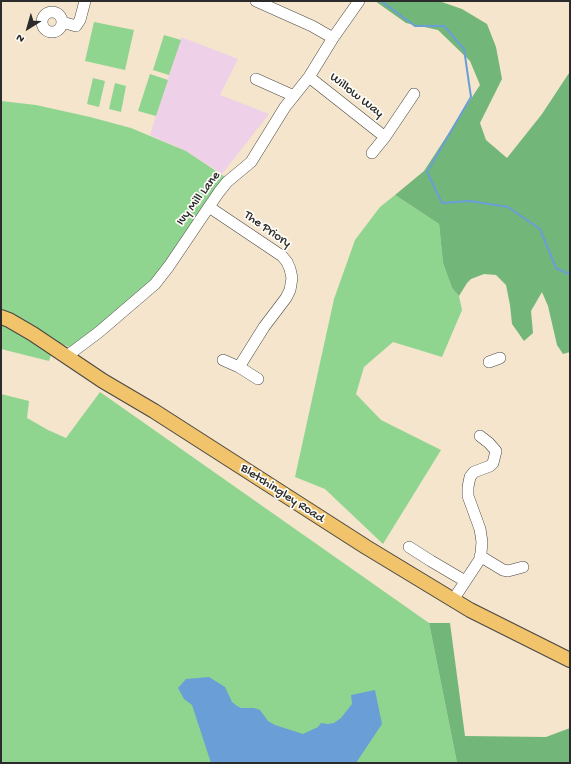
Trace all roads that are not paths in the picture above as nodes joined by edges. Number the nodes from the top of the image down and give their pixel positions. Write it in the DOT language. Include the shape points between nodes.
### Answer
graph roads {
  1 [pos="86,1"];
  2 [pos="256,1"];
  3 [pos="359,1"];
  4 [pos="62,22"];
  5 [pos="333,38"];
  6 [pos="309,77"];
  7 [pos="256,79"];
  8 [pos="414,94"];
  9 [pos="294,96"];
  10 [pos="385,137"];
  11 [pos="372,153"];
  12 [pos="209,207"];
  13 [pos="1,317"];
  14 [pos="69,357"];
  15 [pos="500,358"];
  16 [pos="223,360"];
  17 [pos="489,362"];
  18 [pos="239,367"];
  19 [pos="258,379"];
  20 [pos="480,436"];
  21 [pos="409,547"];
  22 [pos="480,556"];
  23 [pos="523,567"];
  24 [pos="465,581"];
  25 [pos="453,600"];
  26 [pos="570,660"];
  1 -- 4 [label="street" via="76,26"];
  2 -- 5 [label="street"];
  3 -- 5 [label="street, Ivy Mill Lane"];
  5 -- 6 [label="street, Ivy Mill Lane"];
  6 -- 9 [label="street, Ivy Mill Lane"];
  6 -- 10 [label="street, Willow Way"];
  7 -- 9 [label="street"];
  8 -- 10 [label="street, Willow Way"];
  9 -- 12 [label="street, Ivy Mill Lane" via="251,162 227,182"];
  10 -- 11 [label="street, Willow Way"];
  12 -- 14 [label="street, Ivy Mill Lane" via="155,284"];
  12 -- 18 [label="street, The Priory" via="282,256 287,262 292,278 286,298"];
  13 -- 14 [label="main road, Bletchingley Road"];
  14 -- 25 [label="main road, Bletchingley Road" via="103,381"];
  15 -- 17 [label="street"];
  16 -- 18 [label="street"];
  18 -- 19 [label="street"];
  20 -- 22 [label="street" via="496,451 493,463 474,472 468,487 468,496 480,529"];
  21 -- 24 [label="street"];
  22 -- 23 [label="street" via="503,570"];
  22 -- 24 [label="street"];
  24 -- 25 [label="street"];
  25 -- 26 [label="main road, Bletchingley Road"];
}
